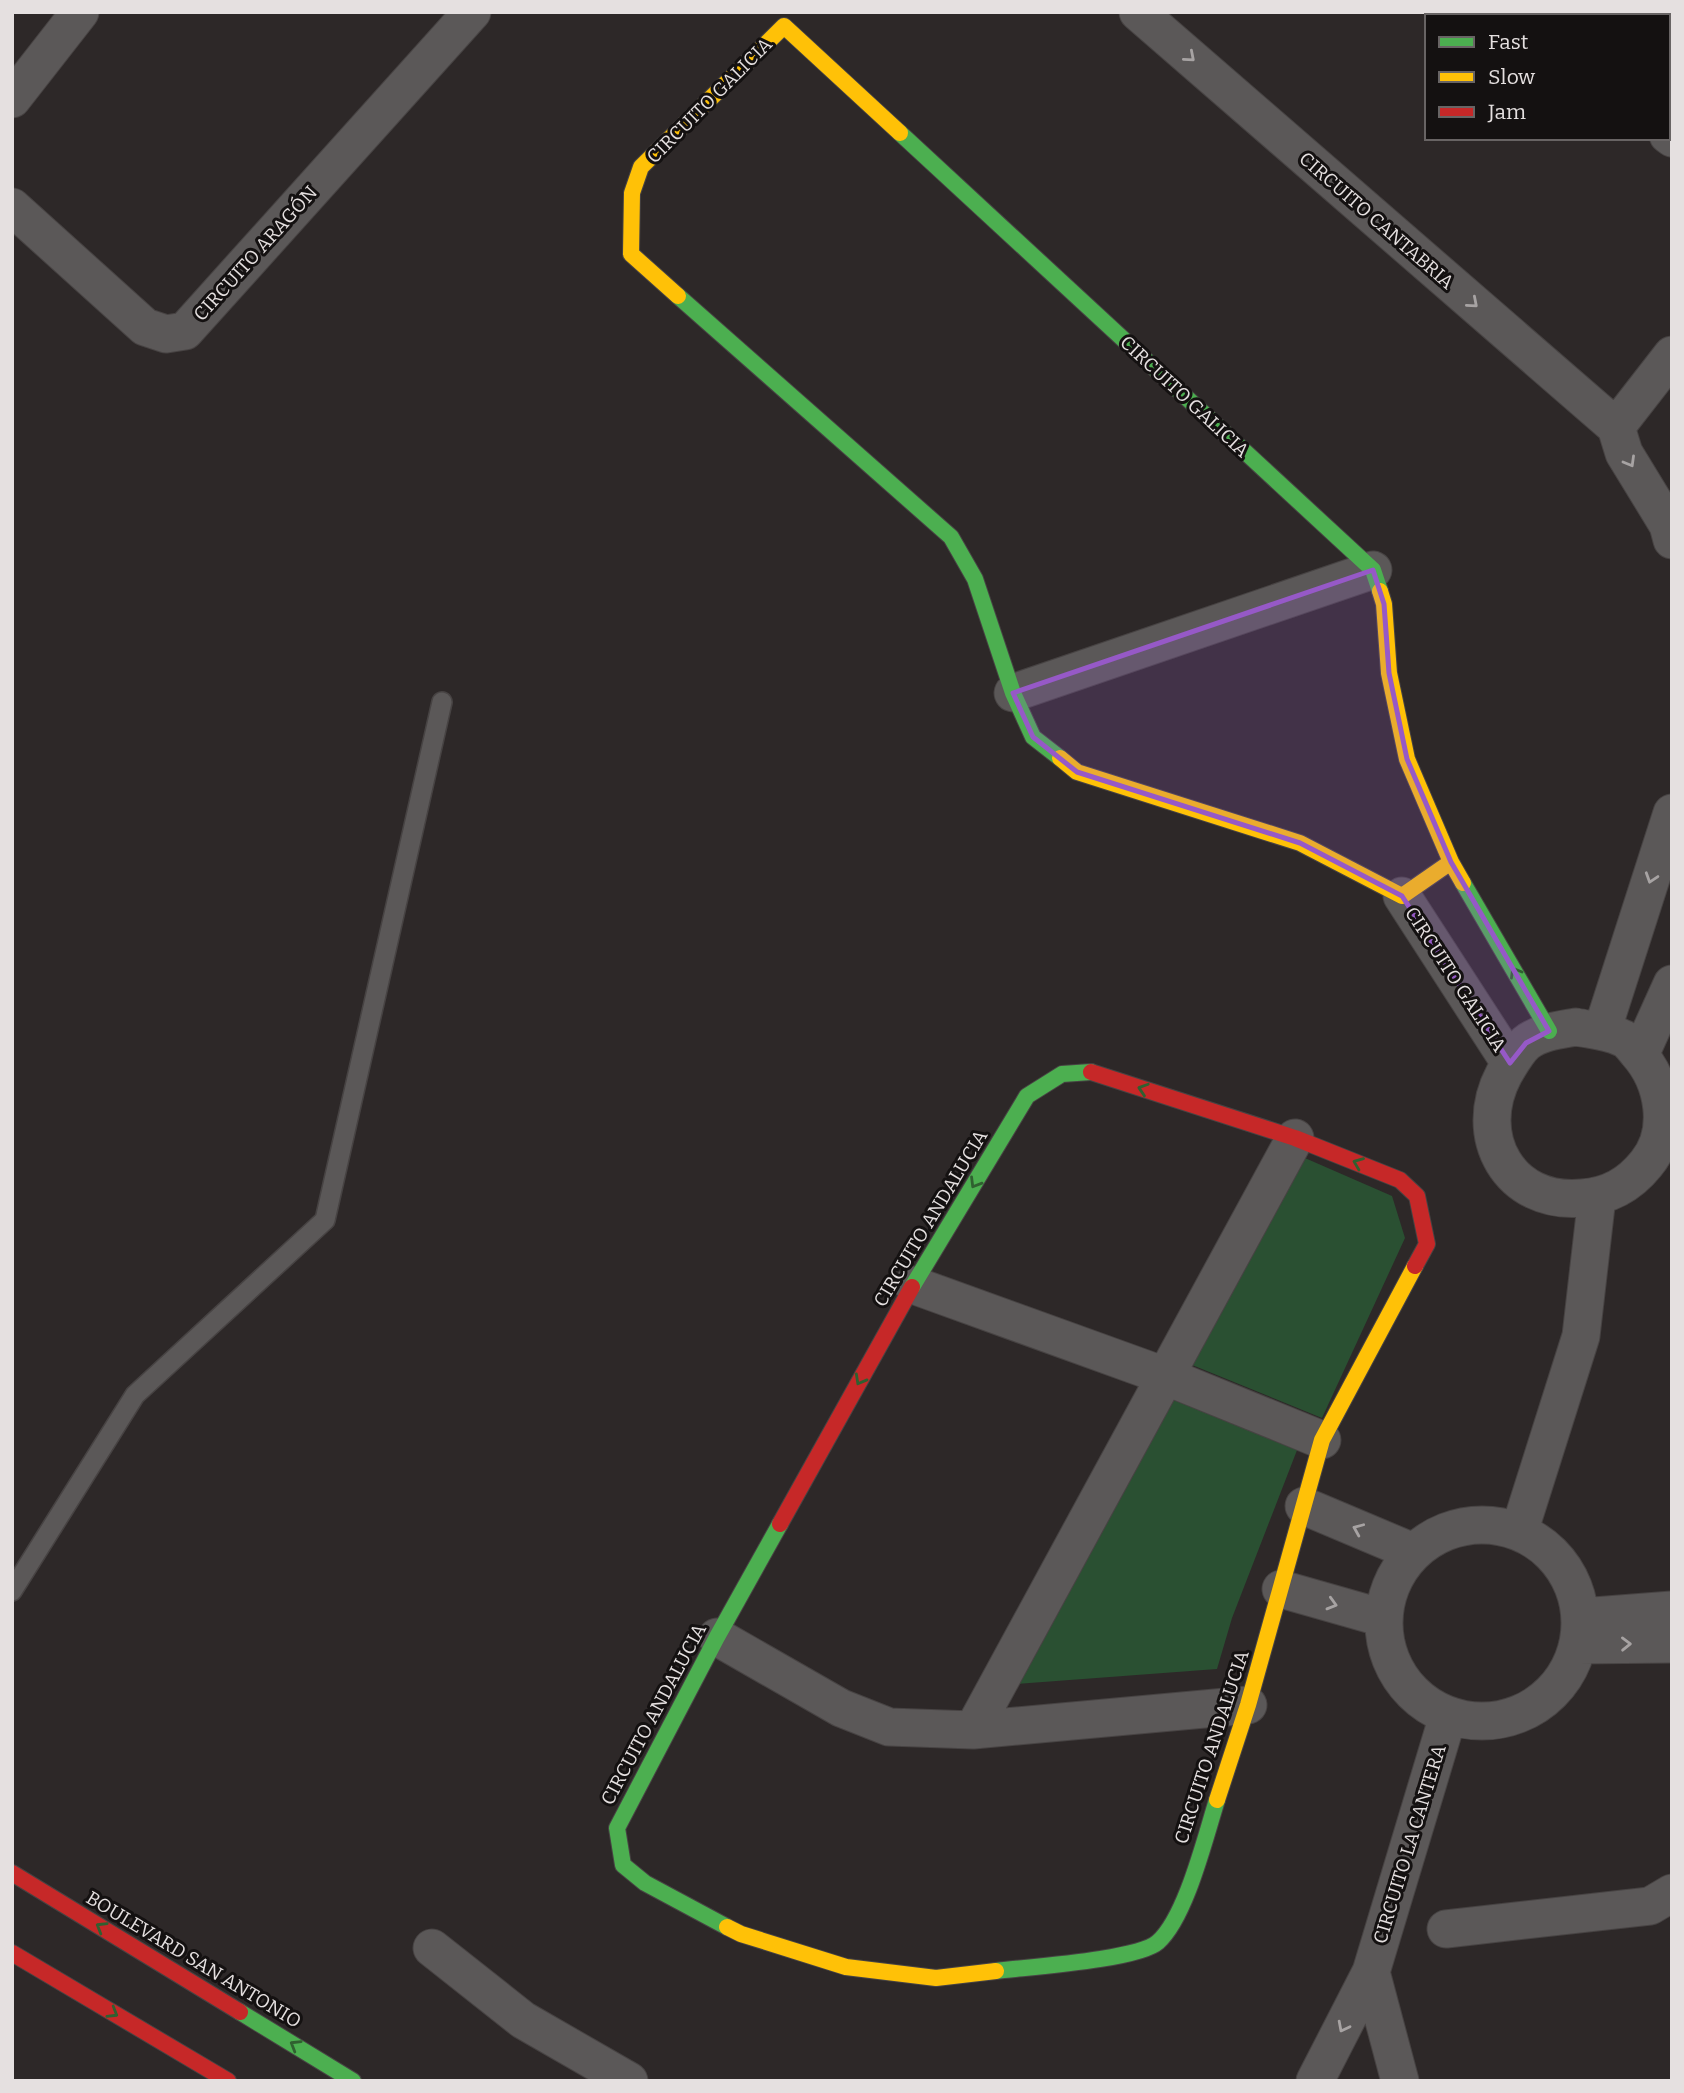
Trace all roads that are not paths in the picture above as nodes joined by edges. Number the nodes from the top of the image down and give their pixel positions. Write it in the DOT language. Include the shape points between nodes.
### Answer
graph roads {
  1 [pos="80,12"];
  2 [pos="472,12"];
  3 [pos="1139,12"];
  4 [pos="12,99"];
  5 [pos="12,207"];
  6 [pos="1672,355"];
  7 [pos="1616,427"];
  8 [pos="1672,540"];
  9 [pos="1373,570"];
  10 [pos="1013,694"];
  11 [pos="442,702"];
  12 [pos="1672,813"];
  13 [pos="1451,862"];
  14 [pos="1402,896"];
  15 [pos="1672,984"];
  16 [pos="1549,1031"];
  17 [pos="1602,1031"];
  18 [pos="1640,1055"];
  19 [pos="1510,1063"];
  20 [pos="1295,1138"];
  21 [pos="1597,1197"];
  22 [pos="914,1285"];
  23 [pos="1165,1376"];
  24 [pos="1322,1440"];
  25 [pos="1304,1506"];
  26 [pos="1520,1532"];
  27 [pos="1413,1552"];
  28 [pos="1281,1589"];
  29 [pos="12,1591"];
  30 [pos="1672,1610"];
  31 [pos="1383,1618"];
  32 [pos="1580,1631"];
  33 [pos="717,1637"];
  34 [pos="1672,1644"];
  35 [pos="1248,1706"];
  36 [pos="1448,1716"];
  37 [pos="973,1730"];
  38 [pos="12,1873"];
  39 [pos="1672,1893"];
  40 [pos="1446,1930"];
  41 [pos="432,1948"];
  42 [pos="12,1953"];
  43 [pos="1371,1972"];
  44 [pos="228,2081"];
  45 [pos="353,2081"];
  46 [pos="629,2081"];
  47 [pos="1315,2081"];
  48 [pos="1400,2081"];
  1 -- 4 [label="street"];
  2 -- 5 [label="street, CIRCUITO ARAGÓN" via="185,331 166,334 145,327"];
  3 -- 7 [label="street, CIRCUITO CANTABRIA, one-way"];
  6 -- 7 [label="street"];
  7 -- 8 [label="street, CIRCUITO CANTABRIA, one-way" via="1624,453 1668,525"];
  9 -- 10 [label="street"];
  9 -- 10 [label="street, CIRCUITO GALICIA" via="784,26 641,167 632,193 631,254 951,537 975,579"];
  9 -- 13 [label="street, CIRCUITO GALICIA" via="1384,604 1389,673 1407,760"];
  10 -- 14 [label="street, CIRCUITO GALICIA" via="1033,737 1077,772 1300,843"];
  11 -- 29 [label="lane" via="325,1220 135,1395"];
  12 -- 17 [label="street, one-way"];
  13 -- 14 [label="street, CIRCUITO GALICIA"];
  16 -- 13 [label="street, CIRCUITO GALICIA, one-way"];
  14 -- 19 [label="street, CIRCUITO GALICIA"];
  15 -- 18 [label="street"];
  16 -- 17 [label="street" via="1576,1027"];
  16 -- 19 [label="street" via="1526,1043"];
  17 -- 18 [label="street" via="1624,1038"];
  18 -- 21 [label="street" via="1660,1094 1659,1139 1636,1176"];
  19 -- 21 [label="street" via="1497,1088 1492,1115 1494,1142 1505,1166 1522,1185 1545,1194"];
  20 -- 22 [label="street, CIRCUITO ANDALUCIA, one-way" via="1091,1072 1062,1074 1027,1096"];
  20 -- 23 [label="street"];
  24 -- 20 [label="street, CIRCUITO ANDALUCIA, one-way" via="1427,1244 1417,1196 1400,1180"];
  21 -- 26 [label="street" via="1581,1336"];
  22 -- 23 [label="street"];
  22 -- 33 [label="street, CIRCUITO ANDALUCIA, one-way"];
  23 -- 24 [label="street"];
  23 -- 37 [label="street"];
  24 -- 25 [label="street, CIRCUITO ANDALUCIA"];
  27 -- 25 [label="street, one-way"];
  25 -- 28 [label="street, CIRCUITO ANDALUCIA"];
  26 -- 27 [label="street" via="1492,1525 1464,1526 1436,1535"];
  26 -- 32 [label="street" via="1554,1555 1576,1590"];
  27 -- 31 [label="street" via="1387,1594"];
  28 -- 31 [label="street, one-way"];
  28 -- 35 [label="street, CIRCUITO ANDALUCIA"];
  30 -- 32 [label="street"];
  31 -- 36 [label="street" via="1393,1666 1425,1704"];
  32 -- 34 [label="street, one-way"];
  32 -- 36 [label="street" via="1571,1668 1540,1704 1496,1721 1471,1722"];
  33 -- 35 [label="street, CIRCUITO ANDALUCIA" via="617,1828 623,1865 645,1883 741,1934 859,1968 936,1978 1117,1957 1157,1944 1178,1916"];
  33 -- 37 [label="street" via="841,1708 889,1727"];
  35 -- 37 [label="street"];
  36 -- 43 [label="street, CIRCUITO LA CANTERA"];
  45 -- 38 [label="street, BOULEVARD SAN ANTONIO, one-way"];
  39 -- 40 [label="street" via="1650,1906"];
  41 -- 46 [label="street" via="523,2020"];
  42 -- 44 [label="street, one-way"];
  43 -- 47 [label="street, CIRCUITO LA CANTERA, one-way"];
  43 -- 48 [label="street"];
}
